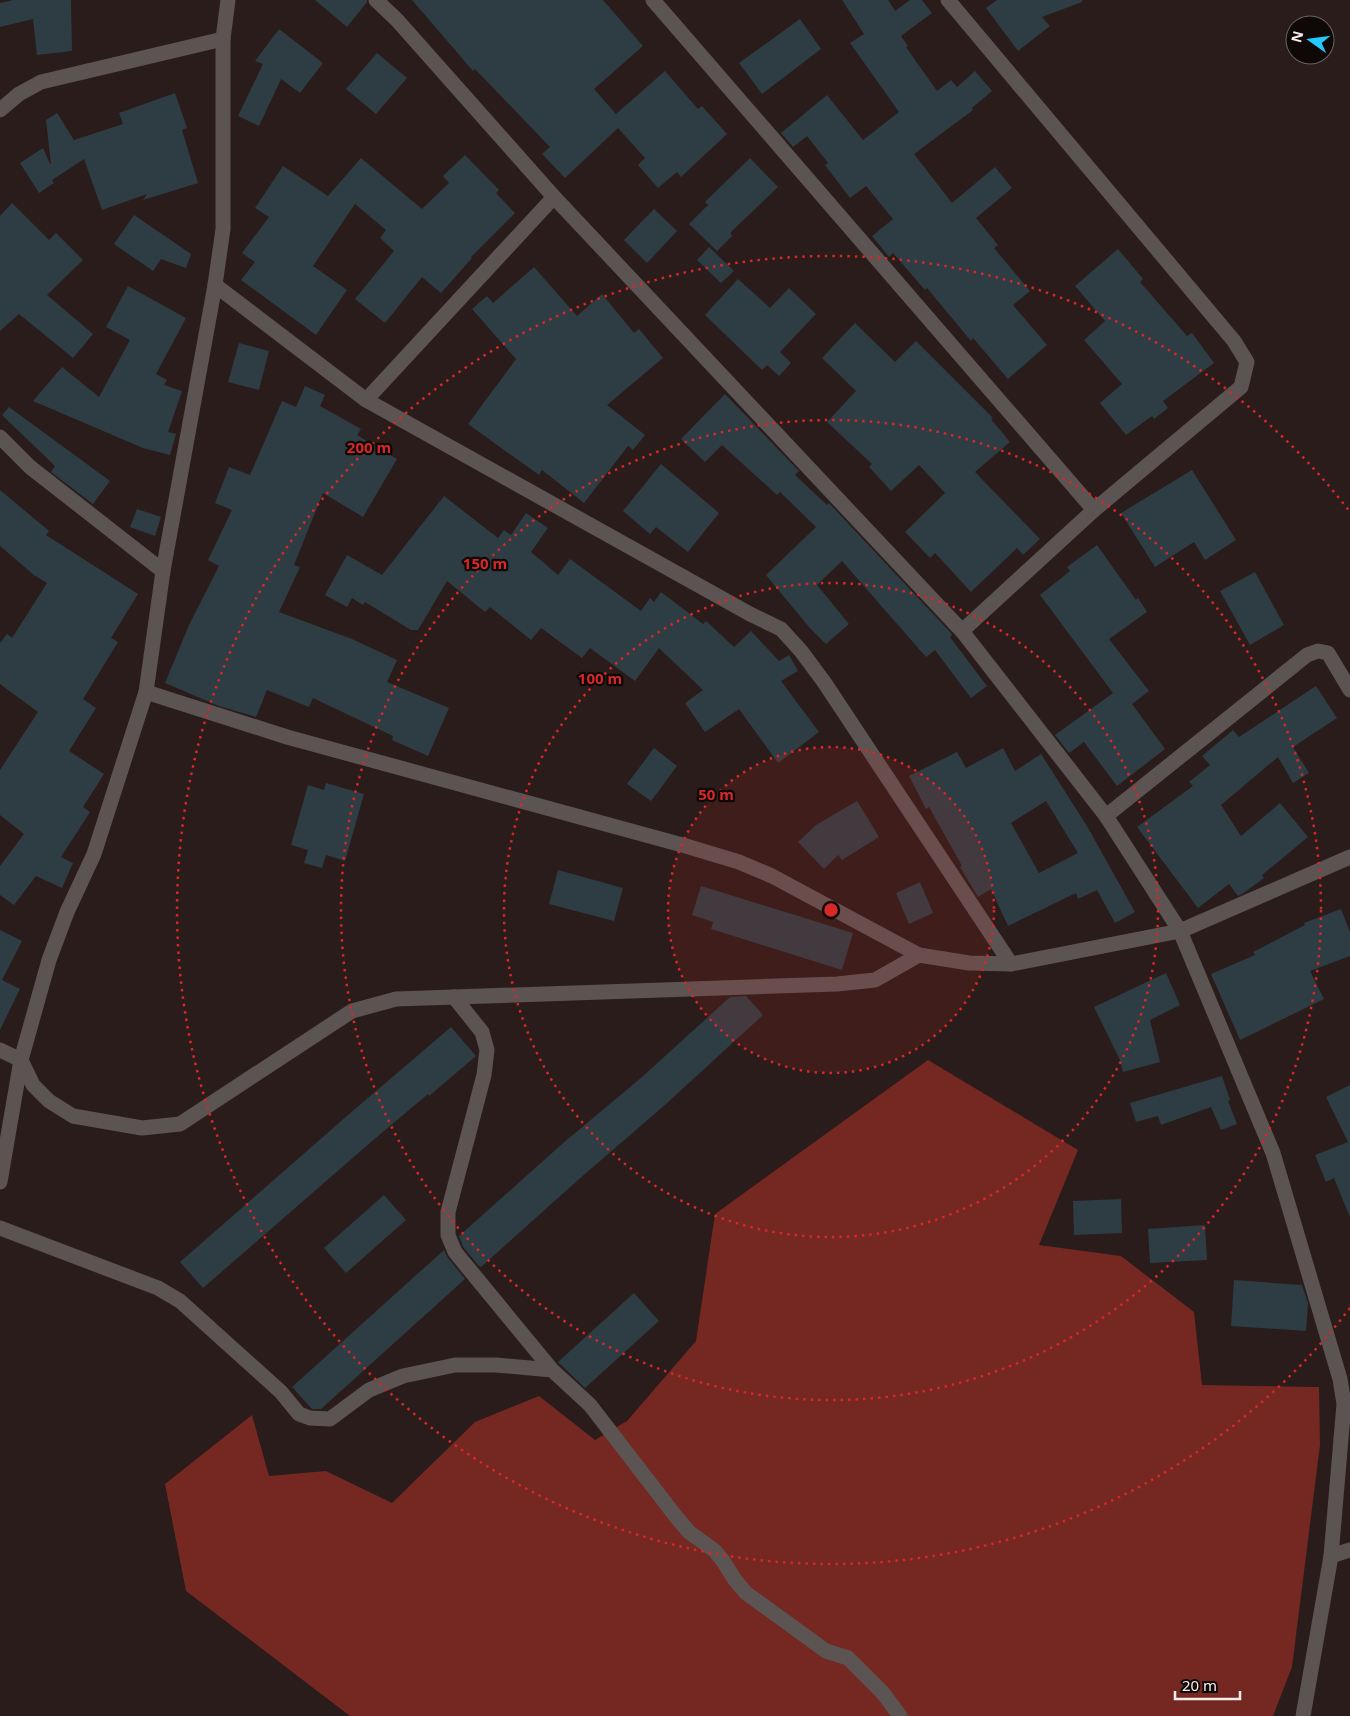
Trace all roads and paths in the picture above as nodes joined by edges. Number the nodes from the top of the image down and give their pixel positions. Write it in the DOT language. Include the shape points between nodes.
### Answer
graph roads {
  1 [pos="228,0"];
  2 [pos="376,0"];
  3 [pos="653,0"];
  4 [pos="948,0"];
  5 [pos="223,40"];
  6 [pos="0,110"];
  7 [pos="554,198"];
  8 [pos="215,285"];
  9 [pos="366,400"];
  10 [pos="0,437"];
  11 [pos="1094,510"];
  12 [pos="163,571"];
  13 [pos="962,631"];
  14 [pos="1350,690"];
  15 [pos="146,692"];
  16 [pos="1106,816"];
  17 [pos="1350,857"];
  18 [pos="1180,931"];
  19 [pos="918,954"];
  20 [pos="1011,964"];
  21 [pos="454,997"];
  22 [pos="0,1050"];
  23 [pos="21,1060"];
  24 [pos="0,1182"];
  25 [pos="0,1228"];
  26 [pos="552,1370"];
  27 [pos="1350,1550"];
  28 [pos="1331,1556"];
  29 [pos="900,1716"];
  30 [pos="1302,1716"];
  1 -- 5 [label="street"];
  2 -- 7 [label="street"];
  3 -- 11 [label="street"];
  4 -- 11 [label="street" via="1234,341 1247,362 1241,386"];
  5 -- 6 [label="street" via="40,82"];
  5 -- 8 [label="street" via="223,228"];
  7 -- 9 [label="street"];
  7 -- 13 [label="street"];
  8 -- 9 [label="street"];
  8 -- 12 [label="street"];
  9 -- 20 [label="street" via="780,629 824,682"];
  10 -- 12 [label="street" via="30,467"];
  11 -- 13 [label="street"];
  12 -- 15 [label="street"];
  13 -- 16 [label="street"];
  14 -- 16 [label="street" via="1328,653 1318,650 1307,655"];
  15 -- 19 [label="street" via="287,737 738,862 772,876"];
  15 -- 23 [label="street" via="94,854 49,960"];
  16 -- 18 [label="street"];
  17 -- 18 [label="street"];
  18 -- 20 [label="street"];
  18 -- 28 [label="street" via="1273,1153 1340,1379 1344,1404"];
  19 -- 20 [label="street" via="969,963"];
  19 -- 21 [label="street" via="875,980 837,984"];
  21 -- 23 [label="street" via="396,999 352,1012 180,1124 142,1128 73,1116 49,1101 33,1085"];
  21 -- 26 [label="street" via="482,1032 487,1050 484,1074 448,1212 448,1236 455,1252"];
  22 -- 23 [label="street"];
  23 -- 24 [label="street"];
  25 -- 26 [label="street" via="158,1288 180,1301 281,1392 299,1414 310,1418 330,1419 368,1390 402,1376 455,1365"];
  26 -- 29 [label="street" via="590,1405 677,1518 689,1532 715,1551 746,1593 826,1651 848,1658 883,1693"];
  27 -- 28 [label="street"];
  28 -- 30 [label="street"];
}
